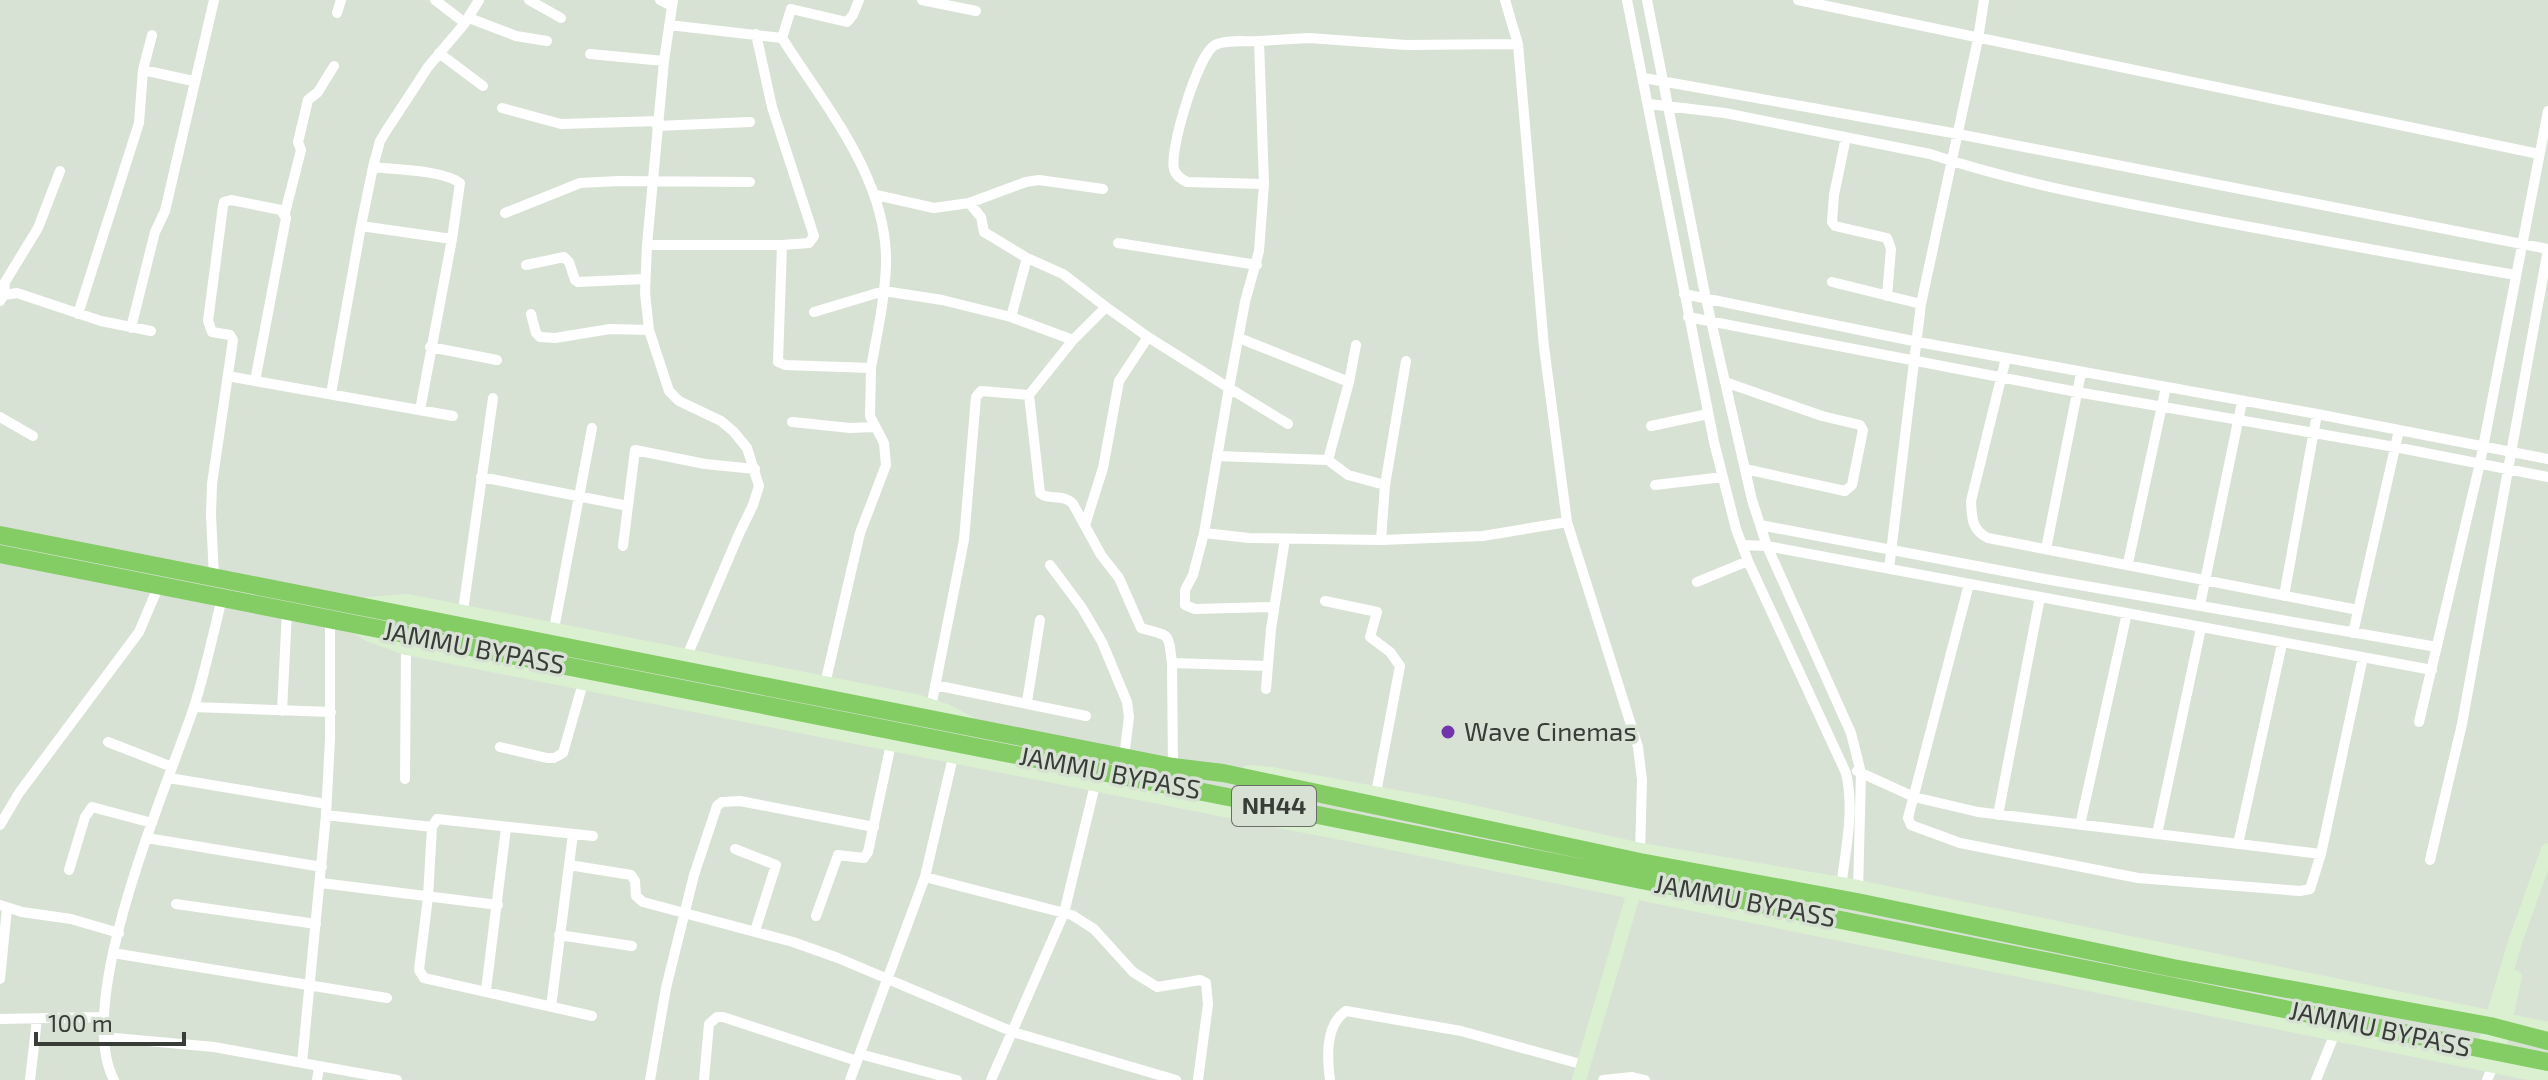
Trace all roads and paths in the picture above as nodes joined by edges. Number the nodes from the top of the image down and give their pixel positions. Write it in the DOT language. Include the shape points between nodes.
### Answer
graph roads {
  1 [pos="214,0"];
  2 [pos="341,0"];
  3 [pos="435,0"];
  4 [pos="479,0"];
  5 [pos="529,0"];
  6 [pos="660,0"];
  7 [pos="780,0"];
  8 [pos="859,0"];
  9 [pos="922,0"];
  10 [pos="1505,0"];
  11 [pos="1627,0"];
  12 [pos="1647,0"];
  13 [pos="1798,0"];
  14 [pos="1984,0"];
  15 [pos="672,3"];
  16 [pos="791,9"];
  17 [pos="976,11"];
  18 [pos="337,13"];
  19 [pos="561,18"];
  20 [pos="467,20"];
  21 [pos="669,25"];
  22 [pos="756,34"];
  23 [pos="152,35"];
  24 [pos="782,38"];
  25 [pos="1978,39"];
  26 [pos="547,41"];
  27 [pos="1259,41"];
  28 [pos="1518,44"];
  29 [pos="439,53"];
  30 [pos="590,54"];
  31 [pos="664,61"];
  32 [pos="334,66"];
  33 [pos="143,70"];
  34 [pos="1644,78"];
  35 [pos="193,81"];
  36 [pos="1663,81"];
  37 [pos="483,86"];
  38 [pos="1649,104"];
  39 [pos="1668,106"];
  40 [pos="502,108"];
  41 [pos="2548,111"];
  42 [pos="750,122"];
  43 [pos="657,124"];
  44 [pos="1958,134"];
  45 [pos="1846,137"];
  46 [pos="2539,154"];
  47 [pos="1951,162"];
  48 [pos="373,167"];
  49 [pos="60,171"];
  50 [pos="653,182"];
  51 [pos="750,182"];
  52 [pos="1264,184"];
  53 [pos="1103,189"];
  54 [pos="876,195"];
  55 [pos="969,203"];
  56 [pos="285,213"];
  57 [pos="505,213"];
  58 [pos="361,226"];
  59 [pos="452,239"];
  60 [pos="1118,243"];
  61 [pos="2521,244"];
  62 [pos="647,245"];
  63 [pos="782,245"];
  64 [pos="2548,249"];
  65 [pos="1027,258"];
  66 [pos="526,265"];
  67 [pos="1257,265"];
  68 [pos="2516,275"];
  69 [pos="645,279"];
  70 [pos="1832,282"];
  71 [pos="884,291"];
  72 [pos="1684,294"];
  73 [pos="1887,296"];
  74 [pos="2,298"];
  75 [pos="1706,299"];
  76 [pos="1921,304"];
  77 [pos="1106,307"];
  78 [pos="814,312"];
  79 [pos="78,314"];
  80 [pos="531,314"];
  81 [pos="1011,317"];
  82 [pos="1688,317"];
  83 [pos="1711,322"];
  84 [pos="131,328"];
  85 [pos="649,330"];
  86 [pos="151,331"];
  87 [pos="1148,337"];
  88 [pos="1239,338"];
  89 [pos="1073,340"];
  90 [pos="1918,342"];
  91 [pos="1356,345"];
  92 [pos="430,347"];
  93 [pos="2006,358"];
  94 [pos="497,360"];
  95 [pos="1406,361"];
  96 [pos="1915,362"];
  97 [pos="871,368"];
  98 [pos="2081,373"];
  99 [pos="228,376"];
  100 [pos="2002,378"];
  101 [pos="255,381"];
  102 [pos="1349,382"];
  103 [pos="1725,382"];
  104 [pos="2166,387"];
  105 [pos="1229,388"];
  106 [pos="2077,392"];
  107 [pos="331,394"];
  108 [pos="1029,395"];
  109 [pos="493,398"];
  110 [pos="2242,402"];
  111 [pos="2162,406"];
  112 [pos="420,410"];
  113 [pos="1708,414"];
  114 [pos="2317,414"];
  115 [pos="453,416"];
  116 [pos="0,417"];
  117 [pos="2238,419"];
  118 [pos="792,422"];
  119 [pos="1288,424"];
  120 [pos="1651,426"];
  121 [pos="874,427"];
  122 [pos="592,428"];
  123 [pos="2399,430"];
  124 [pos="2313,435"];
  125 [pos="33,436"];
  126 [pos="2395,447"];
  127 [pos="2483,448"];
  128 [pos="2510,452"];
  129 [pos="1217,456"];
  130 [pos="2548,459"];
  131 [pos="1328,460"];
  132 [pos="2480,463"];
  133 [pos="2507,468"];
  134 [pos="755,469"];
  135 [pos="1745,469"];
  136 [pos="481,477"];
  137 [pos="1723,477"];
  138 [pos="2548,477"];
  139 [pos="1385,485"];
  140 [pos="1655,485"];
  141 [pos="581,496"];
  142 [pos="628,506"];
  143 [pos="1567,522"];
  144 [pos="1085,525"];
  145 [pos="1760,525"];
  146 [pos="1204,533"];
  147 [pos="0,535"];
  148 [pos="1285,539"];
  149 [pos="1381,540"];
  150 [pos="1742,545"];
  151 [pos="623,546"];
  152 [pos="1767,546"];
  153 [pos="2046,549"];
  154 [pos="1892,550"];
  155 [pos="0,554"];
  156 [pos="1748,561"];
  157 [pos="2128,563"];
  158 [pos="1050,565"];
  159 [pos="1889,569"];
  160 [pos="214,577"];
  161 [pos="2206,579"];
  162 [pos="1697,582"];
  163 [pos="1969,584"];
  164 [pos="159,585"];
  165 [pos="2284,596"];
  166 [pos="2040,597"];
  167 [pos="222,598"];
  168 [pos="1325,601"];
  169 [pos="2200,605"];
  170 [pos="360,606"];
  171 [pos="1274,607"];
  172 [pos="2358,610"];
  173 [pos="287,611"];
  174 [pos="463,611"];
  175 [pos="2127,613"];
  176 [pos="330,619"];
  177 [pos="1040,620"];
  178 [pos="352,623"];
  179 [pos="2201,628"];
  180 [pos="554,629"];
  181 [pos="2353,633"];
  182 [pos="2282,644"];
  183 [pos="2437,647"];
  184 [pos="406,648"];
  185 [pos="687,656"];
  186 [pos="2363,657"];
  187 [pos="1172,663"];
  188 [pos="1268,666"];
  189 [pos="2432,670"];
  190 [pos="583,683"];
  191 [pos="825,684"];
  192 [pos="935,685"];
  193 [pos="1266,689"];
  194 [pos="1027,702"];
  195 [pos="194,707"];
  196 [pos="282,711"];
  197 [pos="331,712"];
  198 [pos="930,712"];
  199 [pos="1086,716"];
  200 [pos="2419,722"];
  201 [pos="108,742"];
  202 [pos="891,744"];
  203 [pos="500,747"];
  204 [pos="953,757"];
  205 [pos="1124,757"];
  206 [pos="1843,764"];
  207 [pos="1173,767"];
  208 [pos="170,772"];
  209 [pos="1223,773"];
  210 [pos="1861,773"];
  211 [pos="405,779"];
  212 [pos="1095,785"];
  213 [pos="1376,793"];
  214 [pos="1914,797"];
  215 [pos="326,810"];
  216 [pos="3,812"];
  217 [pos="1998,815"];
  218 [pos="152,823"];
  219 [pos="0,825"];
  220 [pos="2080,825"];
  221 [pos="432,827"];
  222 [pos="874,827"];
  223 [pos="506,828"];
  224 [pos="573,834"];
  225 [pos="2157,834"];
  226 [pos="593,836"];
  227 [pos="147,838"];
  228 [pos="2238,844"];
  229 [pos="735,849"];
  230 [pos="2548,850"];
  231 [pos="2321,854"];
  232 [pos="2430,860"];
  233 [pos="569,865"];
  234 [pos="322,867"];
  235 [pos="69,870"];
  236 [pos="1638,871"];
  237 [pos="925,877"];
  238 [pos="2548,878"];
  239 [pos="321,883"];
  240 [pos="1849,893"];
  241 [pos="428,897"];
  242 [pos="176,904"];
  243 [pos="498,905"];
  244 [pos="3,907"];
  245 [pos="684,913"];
  246 [pos="1064,913"];
  247 [pos="816,916"];
  248 [pos="316,924"];
  249 [pos="755,931"];
  250 [pos="119,933"];
  251 [pos="559,935"];
  252 [pos="632,946"];
  253 [pos="113,953"];
  254 [pos="0,979"];
  255 [pos="887,980"];
  256 [pos="310,987"];
  257 [pos="486,990"];
  258 [pos="387,998"];
  259 [pos="551,1007"];
  260 [pos="592,1016"];
  261 [pos="104,1017"];
  262 [pos="0,1019"];
  263 [pos="37,1019"];
  264 [pos="2498,1023"];
  265 [pos="2548,1029"];
  266 [pos="1013,1032"];
  267 [pos="2335,1033"];
  268 [pos="104,1037"];
  269 [pos="2548,1041"];
  270 [pos="2492,1056"];
  271 [pos="859,1057"];
  272 [pos="302,1063"];
  273 [pos="1584,1065"];
  274 [pos="319,1067"];
  275 [pos="2543,1074"];
  276 [pos="372,1078"];
  277 [pos="30,1080"];
  278 [pos="114,1080"];
  279 [pos="317,1080"];
  280 [pos="397,1080"];
  281 [pos="650,1080"];
  282 [pos="704,1080"];
  283 [pos="850,1080"];
  284 [pos="957,1080"];
  285 [pos="991,1080"];
  286 [pos="1176,1080"];
  287 [pos="1198,1080"];
  288 [pos="1330,1080"];
  289 [pos="1579,1080"];
  290 [pos="1603,1080"];
  291 [pos="1645,1080"];
  292 [pos="2316,1080"];
  293 [pos="2487,1080"];
  1 -- 35 [label="street"];
  2 -- 18 [label="street"];
  3 -- 20 [label="street"];
  4 -- 20 [label="street"];
  5 -- 19 [label="street"];
  6 -- 15 [label="street"];
  7 -- 16 [label="street"];
  8 -- 16 [label="street" via="847,22"];
  9 -- 17 [label="street"];
  10 -- 28 [label="street"];
  11 -- 34 [label="street"];
  12 -- 36 [label="street"];
  13 -- 25 [label="street"];
  14 -- 25 [label="street"];
  15 -- 21 [label="street"];
  16 -- 24 [label="street"];
  20 -- 26 [label="street"];
  20 -- 29 [label="street"];
  21 -- 22 [label="street"];
  21 -- 31 [label="street"];
  22 -- 24 [label="street"];
  22 -- 63 [label="street" via="772,107 814,236 809,243"];
  23 -- 33 [label="street"];
  24 -- 54 [label="street" via="865,168"];
  25 -- 44 [label="street"];
  25 -- 46 [label="street"];
  27 -- 28 [label="street"];
  27 -- 52 [label="street"];
  27 -- 52 [label="street" via="1218,44 1207,54 1185,108 1174,167 1187,182"];
  28 -- 143 [label="street" via="1544,347"];
  29 -- 37 [label="street"];
  29 -- 48 [label="street" via="380,141"];
  30 -- 31 [label="street"];
  31 -- 43 [label="street"];
  32 -- 56 [label="street" via="308,100"];
  33 -- 35 [label="street"];
  33 -- 79 [label="street" via="139,123"];
  34 -- 36 [label="street"];
  34 -- 38 [label="street"];
  35 -- 84 [label="street" via="165,211"];
  36 -- 39 [label="street"];
  36 -- 44 [label="street"];
  38 -- 39 [label="street"];
  38 -- 72 [label="street"];
  39 -- 45 [label="street"];
  39 -- 75 [label="street"];
  40 -- 43 [label="street" via="553,123"];
  41 -- 46 [label="street"];
  42 -- 43 [label="street"];
  43 -- 50 [label="street"];
  44 -- 47 [label="street"];
  44 -- 61 [label="street"];
  45 -- 47 [label="street"];
  45 -- 73 [label="street" via="1832,222 1887,238"];
  46 -- 61 [label="street"];
  47 -- 68 [label="street" via="2070,192"];
  47 -- 76 [label="street"];
  48 -- 58 [label="street"];
  48 -- 59 [label="street" via="460,183"];
  49 -- 74 [label="street"];
  50 -- 51 [label="street"];
  50 -- 57 [label="street" via="580,183"];
  50 -- 62 [label="street"];
  52 -- 67 [label="street"];
  53 -- 55 [label="street" via="1039,180"];
  54 -- 55 [label="street" via="934,208"];
  54 -- 71 [label="street" via="886,255"];
  55 -- 65 [label="street" via="981,217 984,232"];
  56 -- 99 [label="street" via="231,200 223,206 208,321 212,332 233,338"];
  56 -- 101 [label="street"];
  58 -- 59 [label="street"];
  58 -- 107 [label="street"];
  59 -- 92 [label="street"];
  60 -- 67 [label="street"];
  61 -- 64 [label="street"];
  61 -- 68 [label="street"];
  62 -- 63 [label="street"];
  62 -- 69 [label="street"];
  63 -- 97 [label="street" via="778,362"];
  64 -- 128 [label="street"];
  65 -- 77 [label="street" via="1063,274"];
  65 -- 81 [label="street"];
  66 -- 69 [label="street" via="564,257 578,282"];
  67 -- 88 [label="street"];
  68 -- 127 [label="street"];
  69 -- 85 [label="street"];
  70 -- 73 [label="street"];
  71 -- 78 [label="street"];
  71 -- 81 [label="street"];
  71 -- 97 [label="street"];
  72 -- 75 [label="street"];
  72 -- 82 [label="street"];
  73 -- 76 [label="street"];
  74 -- 79 [label="street" via="17,293"];
  75 -- 83 [label="street"];
  75 -- 90 [label="street"];
  76 -- 90 [label="street"];
  77 -- 87 [label="street"];
  77 -- 89 [label="street"];
  79 -- 84 [label="street"];
  80 -- 85 [label="street" via="540,337"];
  81 -- 89 [label="street"];
  82 -- 83 [label="street"];
  82 -- 113 [label="street"];
  83 -- 96 [label="street"];
  83 -- 103 [label="street"];
  84 -- 86 [label="street"];
  85 -- 134 [label="street" via="673,396 734,432"];
  87 -- 105 [label="street"];
  87 -- 144 [label="street" via="1119,381 1103,468"];
  88 -- 102 [label="street"];
  88 -- 105 [label="street"];
  89 -- 108 [label="street"];
  90 -- 93 [label="street"];
  90 -- 96 [label="street"];
  91 -- 102 [label="street"];
  92 -- 94 [label="street"];
  92 -- 112 [label="street"];
  93 -- 98 [label="street"];
  93 -- 100 [label="street"];
  95 -- 139 [label="street"];
  96 -- 100 [label="street"];
  96 -- 154 [label="street"];
  97 -- 121 [label="street" via="869,409"];
  98 -- 104 [label="street"];
  98 -- 106 [label="street"];
  99 -- 101 [label="street"];
  99 -- 160 [label="street" via="211,499"];
  100 -- 106 [label="street"];
  100 -- 153 [label="street" via="1971,501 1975,530 1988,538"];
  101 -- 107 [label="street"];
  102 -- 131 [label="street"];
  103 -- 135 [label="street"];
  103 -- 135 [label="street" via="1863,430 1852,485 1845,491"];
  104 -- 110 [label="street"];
  104 -- 111 [label="street"];
  105 -- 119 [label="street"];
  105 -- 129 [label="street"];
  106 -- 111 [label="street"];
  106 -- 153 [label="street"];
  107 -- 112 [label="street"];
  108 -- 144 [label="street" via="1040,493 1066,498"];
  108 -- 192 [label="street" via="981,391 976,397 964,540"];
  109 -- 136 [label="street"];
  110 -- 114 [label="street"];
  110 -- 117 [label="street"];
  111 -- 117 [label="street"];
  111 -- 157 [label="street"];
  112 -- 115 [label="street"];
  113 -- 120 [label="street"];
  113 -- 137 [label="street"];
  114 -- 123 [label="street"];
  114 -- 124 [label="street"];
  116 -- 125 [label="street"];
  117 -- 124 [label="street"];
  117 -- 161 [label="street"];
  118 -- 121 [label="street"];
  121 -- 191 [label="street" via="887,452 886,465 860,533"];
  122 -- 141 [label="street"];
  123 -- 126 [label="street"];
  123 -- 127 [label="street"];
  124 -- 126 [label="street"];
  124 -- 165 [label="street"];
  126 -- 132 [label="street"];
  126 -- 172 [label="street"];
  127 -- 128 [label="street"];
  127 -- 132 [label="street"];
  128 -- 130 [label="street"];
  128 -- 133 [label="street"];
  129 -- 131 [label="street"];
  129 -- 146 [label="street"];
  131 -- 139 [label="street" via="1348,475"];
  132 -- 133 [label="street"];
  132 -- 183 [label="street"];
  133 -- 138 [label="street"];
  133 -- 232 [label="street" via="2462,724"];
  134 -- 142 [label="street" via="635,450"];
  134 -- 185 [label="street" via="758,493"];
  135 -- 145 [label="street"];
  136 -- 141 [label="street"];
  136 -- 174 [label="street"];
  137 -- 140 [label="street"];
  137 -- 150 [label="street"];
  139 -- 149 [label="street"];
  141 -- 142 [label="street"];
  141 -- 180 [label="street"];
  142 -- 151 [label="street"];
  143 -- 149 [label="street" via="1483,536"];
  143 -- 236 [label="street" via="1638,747"];
  144 -- 187 [label="street" via="1119,578 1141,628 1168,637"];
  145 -- 152 [label="street"];
  145 -- 154 [label="street"];
  146 -- 148 [label="street"];
  146 -- 171 [label="street" via="1185,590 1186,607"];
  147 -- 160 [label="highway, JAMMU BYPASS / NH44"];
  148 -- 149 [label="street"];
  148 -- 171 [label="street"];
  150 -- 152 [label="street"];
  150 -- 156 [label="street"];
  152 -- 159 [label="street"];
  152 -- 210 [label="street" via="1851,733"];
  153 -- 157 [label="street"];
  154 -- 159 [label="street"];
  154 -- 169 [label="street"];
  155 -- 164 [label="highway, JAMMU BYPASS / NH44"];
  156 -- 162 [label="street"];
  156 -- 206 [label="street"];
  157 -- 161 [label="street"];
  158 -- 205 [label="street" via="1102,642 1127,702"];
  159 -- 163 [label="street"];
  160 -- 170 [label="highway, JAMMU BYPASS / NH44"];
  161 -- 165 [label="street"];
  161 -- 169 [label="street"];
  163 -- 166 [label="street"];
  163 -- 214 [label="street"];
  164 -- 167 [label="highway, JAMMU BYPASS / NH44"];
  164 -- 216 [label="street" via="139,632"];
  165 -- 172 [label="street"];
  166 -- 175 [label="street"];
  166 -- 217 [label="street"];
  167 -- 173 [label="highway, JAMMU BYPASS / NH44"];
  167 -- 195 [label="street"];
  168 -- 213 [label="street" via="1374,610 1378,614 1370,637 1400,666"];
  169 -- 181 [label="street"];
  170 -- 174 [label="street" via="408,601"];
  170 -- 198 [label="highway, JAMMU BYPASS / NH44"];
  171 -- 188 [label="street"];
  172 -- 181 [label="street"];
  173 -- 176 [label="highway, JAMMU BYPASS / NH44"];
  173 -- 196 [label="street"];
  174 -- 180 [label="street"];
  175 -- 179 [label="street"];
  175 -- 220 [label="street"];
  176 -- 178 [label="highway, JAMMU BYPASS / NH44"];
  176 -- 197 [label="street"];
  177 -- 194 [label="street"];
  178 -- 184 [label="street"];
  178 -- 236 [label="highway, JAMMU BYPASS / NH44"];
  179 -- 182 [label="street"];
  179 -- 225 [label="street"];
  180 -- 185 [label="street"];
  181 -- 183 [label="street"];
  182 -- 186 [label="street"];
  182 -- 228 [label="street"];
  183 -- 189 [label="street"];
  184 -- 190 [label="street"];
  184 -- 211 [label="street"];
  185 -- 191 [label="street"];
  186 -- 189 [label="street"];
  186 -- 231 [label="street"];
  187 -- 188 [label="street"];
  187 -- 207 [label="street"];
  188 -- 193 [label="street"];
  189 -- 200 [label="street"];
  190 -- 202 [label="street"];
  190 -- 203 [label="street" via="559,757"];
  191 -- 198 [label="street"];
  192 -- 194 [label="street"];
  192 -- 198 [label="street"];
  194 -- 199 [label="street"];
  195 -- 196 [label="street"];
  195 -- 208 [label="street"];
  196 -- 197 [label="street"];
  197 -- 215 [label="street"];
  198 -- 205 [label="highway, JAMMU BYPASS / NH44"];
  201 -- 208 [label="street"];
  202 -- 204 [label="street"];
  202 -- 222 [label="street"];
  204 -- 212 [label="street"];
  204 -- 237 [label="street"];
  205 -- 207 [label="highway, JAMMU BYPASS / NH44"];
  206 -- 210 [label="street"];
  206 -- 240 [label="street" via="1850,794"];
  207 -- 209 [label="highway, JAMMU BYPASS / NH44"];
  208 -- 215 [label="street"];
  208 -- 218 [label="street"];
  209 -- 213 [label="street" via="1257,772"];
  209 -- 236 [label="highway, JAMMU BYPASS / NH44"];
  210 -- 214 [label="street"];
  210 -- 240 [label="street"];
  212 -- 236 [label="street"];
  212 -- 246 [label="street"];
  213 -- 236 [label="street" via="1470,811"];
  214 -- 217 [label="street"];
  214 -- 231 [label="street" via="1908,818 1915,828 1972,846 2138,878 2305,891 2313,883"];
  215 -- 221 [label="street"];
  215 -- 234 [label="street"];
  216 -- 219 [label="street"];
  217 -- 220 [label="street"];
  218 -- 227 [label="street"];
  218 -- 235 [label="street" via="92,807"];
  220 -- 225 [label="street"];
  221 -- 223 [label="street" via="441,819"];
  221 -- 241 [label="street"];
  222 -- 245 [label="street" via="722,802 713,814"];
  222 -- 247 [label="street" via="864,858 838,855"];
  223 -- 224 [label="street"];
  223 -- 243 [label="street"];
  224 -- 226 [label="street"];
  224 -- 233 [label="street"];
  225 -- 228 [label="street"];
  227 -- 234 [label="street"];
  227 -- 250 [label="street"];
  228 -- 231 [label="street"];
  229 -- 249 [label="street" via="776,865"];
  230 -- 264 [label="street" via="2516,939"];
  233 -- 245 [label="street" via="631,875 640,901"];
  233 -- 251 [label="street"];
  234 -- 239 [label="street"];
  236 -- 240 [label="highway, JAMMU BYPASS / NH44"];
  236 -- 267 [label="street"];
  236 -- 270 [label="highway, JAMMU BYPASS / NH44"];
  236 -- 273 [label="street"];
  237 -- 246 [label="street"];
  237 -- 255 [label="street"];
  238 -- 264 [label="street"];
  239 -- 241 [label="street"];
  239 -- 248 [label="street"];
  240 -- 264 [label="highway, JAMMU BYPASS / NH44" via="2173,968"];
  241 -- 243 [label="street"];
  241 -- 257 [label="street" via="420,975"];
  242 -- 248 [label="street"];
  243 -- 257 [label="street"];
  244 -- 250 [label="street"];
  244 -- 254 [label="street"];
  245 -- 249 [label="street"];
  245 -- 281 [label="street"];
  246 -- 266 [label="street"];
  246 -- 287 [label="street" via="1083,921 1133,972 1157,987 1206,983"];
  248 -- 256 [label="street"];
  249 -- 255 [label="street"];
  250 -- 253 [label="street"];
  251 -- 252 [label="street"];
  251 -- 259 [label="street"];
  253 -- 256 [label="street"];
  253 -- 261 [label="street"];
  255 -- 266 [label="street"];
  255 -- 271 [label="street"];
  256 -- 258 [label="street"];
  256 -- 272 [label="street"];
  257 -- 259 [label="street"];
  259 -- 260 [label="street"];
  261 -- 263 [label="street"];
  261 -- 268 [label="street"];
  262 -- 263 [label="street"];
  263 -- 277 [label="street"];
  264 -- 265 [label="street"];
  264 -- 269 [label="highway, JAMMU BYPASS / NH44"];
  264 -- 270 [label="street"];
  266 -- 285 [label="street"];
  266 -- 286 [label="street"];
  267 -- 270 [label="street"];
  267 -- 292 [label="street"];
  268 -- 272 [label="street" via="214,1047"];
  268 -- 278 [label="street"];
  270 -- 275 [label="highway, JAMMU BYPASS / NH44"];
  270 -- 293 [label="street"];
  271 -- 282 [label="street" via="717,1017 709,1024"];
  271 -- 283 [label="street"];
  271 -- 284 [label="street"];
  272 -- 274 [label="street"];
  273 -- 288 [label="street" via="1461,1031 1346,1011 1329,1042"];
  273 -- 289 [label="street"];
  274 -- 276 [label="street"];
  274 -- 279 [label="street"];
  276 -- 280 [label="street"];
  290 -- 291 [label="street"];
}
